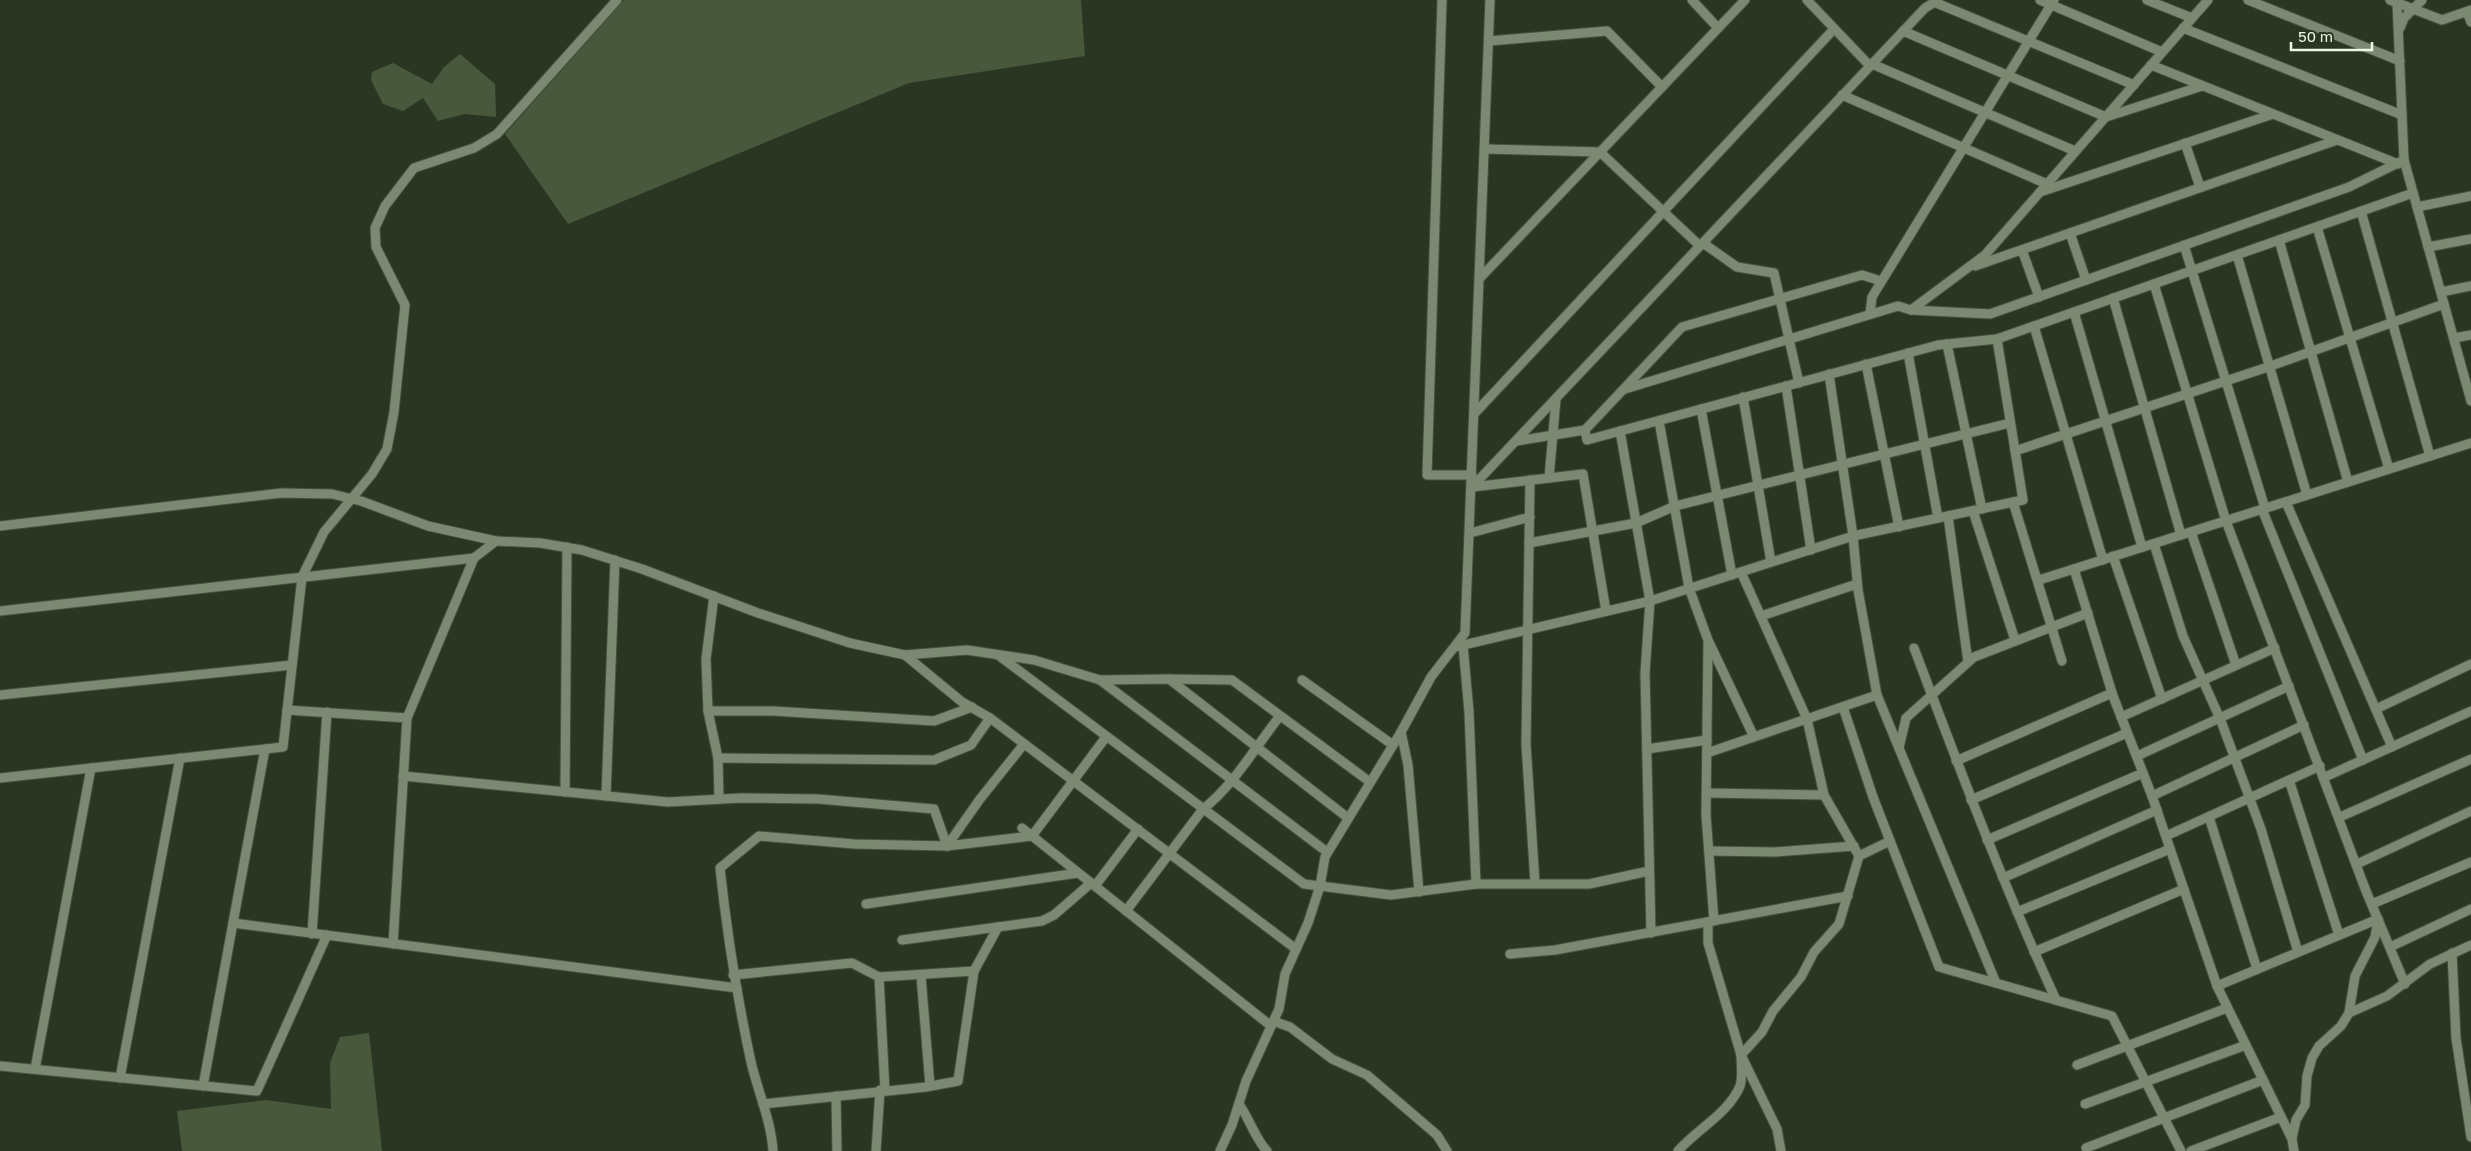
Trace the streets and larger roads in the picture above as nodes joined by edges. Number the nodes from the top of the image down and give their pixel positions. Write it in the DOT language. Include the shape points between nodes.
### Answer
graph roads {
  1 [pos="617,0"];
  2 [pos="1442,0"];
  3 [pos="1490,0"];
  4 [pos="1692,0"];
  5 [pos="1745,0"];
  6 [pos="1807,0"];
  7 [pos="2040,0"];
  8 [pos="2147,0"];
  9 [pos="2208,0"];
  10 [pos="2248,0"];
  11 [pos="2422,0"];
  12 [pos="1936,1"];
  13 [pos="2394,1"];
  14 [pos="2052,2"];
  15 [pos="2414,9"];
  16 [pos="2469,11"];
  17 [pos="2192,18"];
  18 [pos="2471,22"];
  19 [pos="1718,28"];
  20 [pos="2183,28"];
  21 [pos="1834,29"];
  22 [pos="2398,31"];
  23 [pos="1903,32"];
  24 [pos="1489,41"];
  25 [pos="2028,41"];
  26 [pos="2162,52"];
  27 [pos="2400,62"];
  28 [pos="1871,65"];
  29 [pos="2151,65"];
  30 [pos="2008,75"];
  31 [pos="2134,85"];
  32 [pos="2202,86"];
  33 [pos="1662,87"];
  34 [pos="1842,96"];
  35 [pos="1984,112"];
  36 [pos="2273,114"];
  37 [pos="2402,115"];
  38 [pos="2106,117"];
  39 [pos="2338,140"];
  40 [pos="2185,143"];
  41 [pos="1963,148"];
  42 [pos="1485,149"];
  43 [pos="1600,152"];
  44 [pos="2075,152"];
  45 [pos="2401,162"];
  46 [pos="2047,184"];
  47 [pos="2200,187"];
  48 [pos="2040,192"];
  49 [pos="2413,193"];
  50 [pos="2471,196"];
  51 [pos="2417,207"];
  52 [pos="2361,211"];
  53 [pos="1663,212"];
  54 [pos="2317,226"];
  55 [pos="2070,233"];
  56 [pos="2471,239"];
  57 [pos="2279,240"];
  58 [pos="1701,245"];
  59 [pos="2184,245"];
  60 [pos="2428,247"];
  61 [pos="2022,250"];
  62 [pos="2236,255"];
  63 [pos="1965,270"];
  64 [pos="2192,270"];
  65 [pos="1480,278"];
  66 [pos="2086,280"];
  67 [pos="1881,281"];
  68 [pos="2154,284"];
  69 [pos="2471,286"];
  70 [pos="2441,292"];
  71 [pos="2039,297"];
  72 [pos="1779,298"];
  73 [pos="2113,298"];
  74 [pos="2444,304"];
  75 [pos="1911,310"];
  76 [pos="2074,312"];
  77 [pos="1870,314"];
  78 [pos="2393,322"];
  79 [pos="2034,326"];
  80 [pos="2471,335"];
  81 [pos="2351,338"];
  82 [pos="2454,338"];
  83 [pos="1791,339"];
  84 [pos="1996,339"];
  85 [pos="1947,344"];
  86 [pos="2310,352"];
  87 [pos="1908,353"];
  88 [pos="1866,364"];
  89 [pos="2268,367"];
  90 [pos="1829,374"];
  91 [pos="2227,381"];
  92 [pos="1799,382"];
  93 [pos="1786,386"];
  94 [pos="1625,389"];
  95 [pos="2187,394"];
  96 [pos="1744,398"];
  97 [pos="1556,399"];
  98 [pos="2471,399"];
  99 [pos="2145,408"];
  100 [pos="1701,409"];
  101 [pos="1475,413"];
  102 [pos="1659,420"];
  103 [pos="2107,421"];
  104 [pos="2010,423"];
  105 [pos="1585,430"];
  106 [pos="1620,431"];
  107 [pos="1966,434"];
  108 [pos="2066,434"];
  109 [pos="1553,435"];
  110 [pos="1516,440"];
  111 [pos="2471,443"];
  112 [pos="1924,444"];
  113 [pos="2015,452"];
  114 [pos="1884,454"];
  115 [pos="2430,456"];
  116 [pos="1842,465"];
  117 [pos="2389,469"];
  118 [pos="1472,475"];
  119 [pos="1800,475"];
  120 [pos="1549,478"];
  121 [pos="1530,480"];
  122 [pos="2348,482"];
  123 [pos="1758,486"];
  124 [pos="1472,488"];
  125 [pos="2307,495"];
  126 [pos="1717,496"];
  127 [pos="350,498"];
  128 [pos="2013,502"];
  129 [pos="2286,502"];
  130 [pos="1674,506"];
  131 [pos="2264,509"];
  132 [pos="1978,510"];
  133 [pos="1948,516"];
  134 [pos="1530,517"];
  135 [pos="1938,518"];
  136 [pos="2226,521"];
  137 [pos="1636,523"];
  138 [pos="0,526"];
  139 [pos="1899,527"];
  140 [pos="1592,531"];
  141 [pos="2191,532"];
  142 [pos="1470,533"];
  143 [pos="2181,535"];
  144 [pos="1853,536"];
  145 [pos="496,542"];
  146 [pos="1529,543"];
  147 [pos="2154,544"];
  148 [pos="567,547"];
  149 [pos="2142,547"];
  150 [pos="1811,550"];
  151 [pos="2113,556"];
  152 [pos="474,558"];
  153 [pos="615,560"];
  154 [pos="2102,560"];
  155 [pos="1771,562"];
  156 [pos="2074,569"];
  157 [pos="1741,572"];
  158 [pos="1732,575"];
  159 [pos="302,577"];
  160 [pos="2038,580"];
  161 [pos="1857,584"];
  162 [pos="1689,588"];
  163 [pos="714,596"];
  164 [pos="1650,601"];
  165 [pos="0,611"];
  166 [pos="1606,611"];
  167 [pos="2088,613"];
  168 [pos="1761,616"];
  169 [pos="2052,625"];
  170 [pos="1528,629"];
  171 [pos="1708,640"];
  172 [pos="2015,640"];
  173 [pos="1459,646"];
  174 [pos="1914,648"];
  175 [pos="2274,648"];
  176 [pos="904,655"];
  177 [pos="998,655"];
  178 [pos="2062,661"];
  179 [pos="1968,662"];
  180 [pos="2471,664"];
  181 [pos="292,665"];
  182 [pos="2236,665"];
  183 [pos="1169,679"];
  184 [pos="1100,680"];
  185 [pos="1302,680"];
  186 [pos="2203,680"];
  187 [pos="2289,686"];
  188 [pos="2112,693"];
  189 [pos="0,695"];
  190 [pos="1877,695"];
  191 [pos="1932,696"];
  192 [pos="2162,698"];
  193 [pos="972,707"];
  194 [pos="1843,707"];
  195 [pos="2376,709"];
  196 [pos="287,710"];
  197 [pos="708,711"];
  198 [pos="2471,711"];
  199 [pos="327,712"];
  200 [pos="1280,716"];
  201 [pos="2121,717"];
  202 [pos="407,718"];
  203 [pos="990,718"];
  204 [pos="2220,718"];
  205 [pos="1807,719"];
  206 [pos="2304,725"];
  207 [pos="1401,732"];
  208 [pos="2128,733"];
  209 [pos="1106,737"];
  210 [pos="1754,737"];
  211 [pos="1707,740"];
  212 [pos="1024,744"];
  213 [pos="1393,745"];
  214 [pos="1256,746"];
  215 [pos="2392,747"];
  216 [pos="1899,748"];
  217 [pos="265,749"];
  218 [pos="1647,749"];
  219 [pos="1707,753"];
  220 [pos="2137,756"];
  221 [pos="180,758"];
  222 [pos="718,758"];
  223 [pos="2234,758"];
  224 [pos="2471,759"];
  225 [pos="2363,760"];
  226 [pos="1956,761"];
  227 [pos="2320,766"];
  228 [pos="91,768"];
  229 [pos="2143,773"];
  230 [pos="404,776"];
  231 [pos="2325,777"];
  232 [pos="0,778"];
  233 [pos="1073,780"];
  234 [pos="1232,780"];
  235 [pos="2288,780"];
  236 [pos="1370,782"];
  237 [pos="565,792"];
  238 [pos="1707,793"];
  239 [pos="1824,795"];
  240 [pos="606,796"];
  241 [pos="2152,796"];
  242 [pos="2249,798"];
  243 [pos="718,800"];
  244 [pos="1971,800"];
  245 [pos="1203,809"];
  246 [pos="2157,810"];
  247 [pos="2471,811"];
  248 [pos="2340,816"];
  249 [pos="2209,817"];
  250 [pos="1348,818"];
  251 [pos="1022,828"];
  252 [pos="1138,829"];
  253 [pos="1032,836"];
  254 [pos="2166,836"];
  255 [pos="1987,840"];
  256 [pos="1890,841"];
  257 [pos="947,846"];
  258 [pos="1854,846"];
  259 [pos="2170,849"];
  260 [pos="1709,851"];
  261 [pos="1328,852"];
  262 [pos="1170,853"];
  263 [pos="1859,856"];
  264 [pos="2471,862"];
  265 [pos="2357,864"];
  266 [pos="1649,871"];
  267 [pos="1078,873"];
  268 [pos="2003,878"];
  269 [pos="1535,883"];
  270 [pos="1476,884"];
  271 [pos="1093,885"];
  272 [pos="1320,886"];
  273 [pos="2184,889"];
  274 [pos="1418,892"];
  275 [pos="1848,896"];
  276 [pos="866,904"];
  277 [pos="2372,904"];
  278 [pos="2471,909"];
  279 [pos="1126,911"];
  280 [pos="2017,912"];
  281 [pos="2378,919"];
  282 [pos="1711,921"];
  283 [pos="233,923"];
  284 [pos="998,927"];
  285 [pos="1651,932"];
  286 [pos="312,934"];
  287 [pos="2339,935"];
  288 [pos="327,936"];
  289 [pos="902,940"];
  290 [pos="393,944"];
  291 [pos="2471,945"];
  292 [pos="2390,947"];
  293 [pos="1296,948"];
  294 [pos="2034,952"];
  295 [pos="2298,952"];
  296 [pos="1510,954"];
  297 [pos="2452,954"];
  298 [pos="2257,969"];
  299 [pos="974,972"];
  300 [pos="733,975"];
  301 [pos="921,976"];
  302 [pos="878,977"];
  303 [pos="1996,983"];
  304 [pos="2405,984"];
  305 [pos="2216,986"];
  306 [pos="737,988"];
  307 [pos="2056,1000"];
  308 [pos="2227,1008"];
  309 [pos="2349,1013"];
  310 [pos="1272,1024"];
  311 [pos="2246,1045"];
  312 [pos="2127,1046"];
  313 [pos="1741,1055"];
  314 [pos="2077,1065"];
  315 [pos="0,1066"];
  316 [pos="35,1069"];
  317 [pos="120,1078"];
  318 [pos="2264,1080"];
  319 [pos="2146,1082"];
  320 [pos="203,1086"];
  321 [pos="930,1086"];
  322 [pos="883,1090"];
  323 [pos="836,1096"];
  324 [pos="763,1104"];
  325 [pos="1239,1104"];
  326 [pos="2085,1104"];
  327 [pos="2282,1117"];
  328 [pos="2166,1118"];
  329 [pos="2471,1137"];
  330 [pos="2292,1139"];
  331 [pos="2086,1148"];
  332 [pos="773,1151"];
  333 [pos="837,1151"];
  334 [pos="876,1151"];
  335 [pos="1220,1151"];
  336 [pos="1268,1151"];
  337 [pos="1447,1151"];
  338 [pos="1678,1151"];
  339 [pos="1781,1151"];
  340 [pos="2181,1151"];
  341 [pos="2191,1151"];
  342 [pos="2288,1151"];
  343 [pos="2294,1151"];
  1 -- 127 [label="street" via="497,134 474,148 414,168 385,206 376,228 376,246 405,305 394,412 387,449 372,474"];
  2 -- 118 [label="street" via="1427,474"];
  3 -- 24 [label="street"];
  4 -- 19 [label="street"];
  5 -- 19 [label="street"];
  6 -- 21 [label="street"];
  7 -- 14 [label="street"];
  8 -- 17 [label="street"];
  9 -- 17 [label="street"];
  10 -- 27 [label="street"];
  11 -- 15 [label="street"];
  12 -- 23 [label="street"];
  12 -- 25 [label="street"];
  13 -- 15 [label="street"];
  13 -- 22 [label="street"];
  14 -- 25 [label="street"];
  14 -- 26 [label="street"];
  15 -- 16 [label="street" via="2442,20"];
  15 -- 22 [label="street" via="2404,18"];
  16 -- 18 [label="street"];
  17 -- 20 [label="street"];
  19 -- 33 [label="street"];
  20 -- 26 [label="street"];
  20 -- 37 [label="street"];
  21 -- 28 [label="street"];
  21 -- 53 [label="street"];
  22 -- 27 [label="street"];
  23 -- 28 [label="street"];
  23 -- 30 [label="street"];
  24 -- 33 [label="street" via="1607,31"];
  24 -- 42 [label="street"];
  25 -- 30 [label="street"];
  25 -- 31 [label="street"];
  26 -- 29 [label="street"];
  27 -- 37 [label="street"];
  28 -- 34 [label="street"];
  28 -- 35 [label="street"];
  29 -- 31 [label="street"];
  29 -- 32 [label="street"];
  30 -- 35 [label="street"];
  30 -- 38 [label="street"];
  31 -- 38 [label="street"];
  32 -- 36 [label="street"];
  32 -- 38 [label="street"];
  33 -- 43 [label="street"];
  34 -- 41 [label="street"];
  34 -- 58 [label="street"];
  35 -- 41 [label="street"];
  35 -- 44 [label="street"];
  36 -- 39 [label="street"];
  36 -- 40 [label="street"];
  37 -- 45 [label="street"];
  38 -- 44 [label="street"];
  39 -- 45 [label="street"];
  39 -- 47 [label="street"];
  40 -- 47 [label="street"];
  40 -- 48 [label="street"];
  41 -- 46 [label="street"];
  41 -- 67 [label="street"];
  42 -- 43 [label="street"];
  42 -- 65 [label="street"];
  43 -- 53 [label="street"];
  43 -- 65 [label="street"];
  44 -- 46 [label="street"];
  45 -- 49 [label="street"];
  45 -- 59 [label="street" via="2349,187"];
  46 -- 48 [label="street"];
  47 -- 55 [label="street"];
  48 -- 63 [label="street" via="1985,255"];
  49 -- 51 [label="street"];
  49 -- 52 [label="street"];
  50 -- 51 [label="street"];
  51 -- 60 [label="street"];
  52 -- 54 [label="street"];
  52 -- 78 [label="street"];
  53 -- 58 [label="street"];
  53 -- 101 [label="street"];
  54 -- 57 [label="street"];
  54 -- 81 [label="street"];
  55 -- 61 [label="street"];
  55 -- 66 [label="street"];
  56 -- 60 [label="street"];
  57 -- 62 [label="street"];
  57 -- 86 [label="street"];
  58 -- 72 [label="street" via="1737,267 1774,273"];
  58 -- 97 [label="street"];
  59 -- 64 [label="street"];
  59 -- 66 [label="street"];
  60 -- 70 [label="street"];
  61 -- 63 [label="street"];
  61 -- 71 [label="street"];
  62 -- 64 [label="street"];
  62 -- 89 [label="street"];
  63 -- 75 [label="street"];
  64 -- 68 [label="street"];
  64 -- 91 [label="street"];
  65 -- 101 [label="street"];
  66 -- 71 [label="street"];
  67 -- 72 [label="street" via="1862,275"];
  67 -- 77 [label="street" via="1872,296"];
  68 -- 73 [label="street"];
  68 -- 95 [label="street"];
  69 -- 70 [label="street"];
  70 -- 74 [label="street"];
  71 -- 75 [label="street" via="1990,314"];
  72 -- 83 [label="street"];
  72 -- 94 [label="street" via="1682,327"];
  73 -- 76 [label="street"];
  73 -- 99 [label="street"];
  74 -- 78 [label="street"];
  74 -- 82 [label="street"];
  75 -- 77 [label="street" via="1898,306"];
  76 -- 79 [label="street"];
  76 -- 103 [label="street"];
  77 -- 83 [label="street"];
  78 -- 81 [label="street"];
  78 -- 115 [label="street"];
  79 -- 84 [label="street"];
  79 -- 108 [label="street"];
  80 -- 82 [label="street"];
  81 -- 86 [label="street"];
  81 -- 117 [label="street"];
  82 -- 98 [label="street"];
  83 -- 92 [label="street"];
  83 -- 94 [label="street"];
  84 -- 85 [label="street"];
  84 -- 104 [label="street"];
  85 -- 87 [label="street"];
  85 -- 107 [label="street"];
  86 -- 89 [label="street"];
  86 -- 122 [label="street"];
  87 -- 88 [label="street"];
  87 -- 112 [label="street"];
  88 -- 90 [label="street"];
  88 -- 114 [label="street"];
  89 -- 91 [label="street"];
  89 -- 125 [label="street"];
  90 -- 92 [label="street"];
  90 -- 116 [label="street"];
  91 -- 95 [label="street"];
  91 -- 131 [label="street"];
  92 -- 93 [label="street"];
  93 -- 96 [label="street"];
  93 -- 119 [label="street"];
  94 -- 105 [label="street"];
  95 -- 99 [label="street"];
  95 -- 136 [label="street"];
  96 -- 100 [label="street"];
  96 -- 123 [label="street"];
  97 -- 109 [label="street"];
  97 -- 110 [label="street"];
  99 -- 103 [label="street"];
  99 -- 143 [label="street"];
  100 -- 102 [label="street"];
  100 -- 126 [label="street"];
  101 -- 118 [label="street"];
  102 -- 106 [label="street"];
  102 -- 130 [label="street"];
  103 -- 108 [label="street"];
  103 -- 149 [label="street"];
  104 -- 107 [label="street"];
  104 -- 113 [label="street"];
  105 -- 106 [label="street" via="1587,440"];
  105 -- 109 [label="street"];
  106 -- 137 [label="street"];
  107 -- 112 [label="street"];
  107 -- 132 [label="street"];
  108 -- 113 [label="street"];
  108 -- 154 [label="street"];
  109 -- 110 [label="street"];
  109 -- 120 [label="street"];
  110 -- 124 [label="street"];
  111 -- 115 [label="street"];
  112 -- 114 [label="street"];
  112 -- 135 [label="street"];
  113 -- 128 [label="street" via="2023,500"];
  114 -- 116 [label="street"];
  114 -- 139 [label="street"];
  115 -- 117 [label="street"];
  116 -- 119 [label="street"];
  116 -- 144 [label="street"];
  117 -- 122 [label="street"];
  118 -- 124 [label="street"];
  119 -- 123 [label="street"];
  119 -- 150 [label="street"];
  120 -- 121 [label="street"];
  120 -- 140 [label="street" via="1583,474"];
  121 -- 124 [label="street"];
  121 -- 134 [label="street"];
  122 -- 125 [label="street"];
  123 -- 126 [label="street"];
  123 -- 155 [label="street"];
  124 -- 142 [label="street"];
  125 -- 129 [label="street"];
  126 -- 130 [label="street"];
  126 -- 158 [label="street"];
  127 -- 138 [label="street" via="332,494 281,493"];
  127 -- 145 [label="street" via="428,526"];
  127 -- 159 [label="street" via="324,532"];
  128 -- 132 [label="street"];
  128 -- 160 [label="street"];
  129 -- 131 [label="street"];
  129 -- 195 [label="street"];
  130 -- 137 [label="street"];
  130 -- 162 [label="street"];
  131 -- 136 [label="street"];
  131 -- 225 [label="street"];
  132 -- 133 [label="street"];
  132 -- 172 [label="street"];
  133 -- 135 [label="street"];
  133 -- 179 [label="street"];
  134 -- 142 [label="street"];
  134 -- 146 [label="street"];
  135 -- 139 [label="street"];
  136 -- 141 [label="street"];
  136 -- 175 [label="street"];
  137 -- 140 [label="street"];
  137 -- 164 [label="street"];
  139 -- 144 [label="street"];
  140 -- 146 [label="street"];
  140 -- 166 [label="street"];
  141 -- 143 [label="street"];
  141 -- 182 [label="street"];
  142 -- 173 [label="street" via="1465,633"];
  143 -- 147 [label="street"];
  144 -- 150 [label="street"];
  144 -- 161 [label="street"];
  145 -- 148 [label="street"];
  145 -- 152 [label="street"];
  146 -- 170 [label="street"];
  147 -- 149 [label="street"];
  147 -- 186 [label="street" via="2183,636"];
  148 -- 153 [label="street"];
  148 -- 237 [label="street"];
  149 -- 151 [label="street"];
  150 -- 155 [label="street"];
  151 -- 154 [label="street"];
  151 -- 192 [label="street"];
  152 -- 159 [label="street"];
  152 -- 202 [label="street"];
  153 -- 163 [label="street"];
  153 -- 240 [label="street"];
  154 -- 156 [label="street"];
  155 -- 157 [label="street"];
  156 -- 160 [label="street"];
  156 -- 167 [label="street"];
  157 -- 158 [label="street"];
  157 -- 168 [label="street"];
  158 -- 162 [label="street"];
  159 -- 165 [label="street"];
  159 -- 181 [label="street"];
  160 -- 169 [label="street"];
  161 -- 168 [label="street"];
  161 -- 190 [label="street"];
  162 -- 164 [label="street"];
  162 -- 171 [label="street"];
  163 -- 176 [label="street" via="850,643"];
  163 -- 197 [label="street" via="706,659"];
  164 -- 166 [label="street"];
  164 -- 218 [label="street" via="1645,673"];
  166 -- 170 [label="street"];
  167 -- 169 [label="street"];
  167 -- 188 [label="street"];
  168 -- 205 [label="street"];
  169 -- 172 [label="street"];
  169 -- 178 [label="street"];
  170 -- 173 [label="street"];
  170 -- 269 [label="street" via="1526,744"];
  171 -- 210 [label="street"];
  171 -- 211 [label="street"];
  172 -- 179 [label="street"];
  173 -- 207 [label="street" via="1431,677"];
  173 -- 270 [label="street" via="1469,712"];
  174 -- 191 [label="street"];
  175 -- 182 [label="street"];
  175 -- 187 [label="street"];
  176 -- 177 [label="street" via="967,650"];
  176 -- 193 [label="street"];
  177 -- 184 [label="street" via="1034,660"];
  177 -- 209 [label="street"];
  179 -- 191 [label="street"];
  180 -- 195 [label="street"];
  181 -- 189 [label="street"];
  181 -- 196 [label="street"];
  182 -- 186 [label="street"];
  183 -- 184 [label="street"];
  183 -- 200 [label="street" via="1232,680"];
  183 -- 214 [label="street"];
  184 -- 234 [label="street"];
  185 -- 213 [label="street"];
  186 -- 192 [label="street"];
  186 -- 204 [label="street"];
  187 -- 204 [label="street"];
  187 -- 206 [label="street"];
  188 -- 201 [label="street"];
  188 -- 226 [label="street"];
  190 -- 194 [label="street"];
  190 -- 216 [label="street"];
  191 -- 216 [label="street" via="1916,706 1906,718"];
  191 -- 226 [label="street"];
  192 -- 201 [label="street"];
  193 -- 197 [label="street" via="934,721 773,711"];
  193 -- 203 [label="street"];
  194 -- 205 [label="street"];
  194 -- 256 [label="street"];
  195 -- 215 [label="street"];
  196 -- 199 [label="street"];
  196 -- 217 [label="street" via="283,747"];
  197 -- 222 [label="street"];
  198 -- 215 [label="street"];
  199 -- 202 [label="street"];
  199 -- 286 [label="street"];
  200 -- 214 [label="street"];
  200 -- 236 [label="street"];
  201 -- 208 [label="street"];
  202 -- 230 [label="street"];
  203 -- 212 [label="street"];
  203 -- 222 [label="street" via="971,746 934,760"];
  204 -- 220 [label="street"];
  204 -- 223 [label="street"];
  205 -- 210 [label="street"];
  205 -- 239 [label="street"];
  206 -- 223 [label="street"];
  206 -- 227 [label="street"];
  207 -- 213 [label="street"];
  207 -- 274 [label="street" via="1408,765"];
  208 -- 220 [label="street"];
  208 -- 244 [label="street"];
  209 -- 233 [label="street"];
  209 -- 245 [label="street"];
  210 -- 219 [label="street"];
  211 -- 218 [label="street"];
  211 -- 219 [label="street"];
  212 -- 233 [label="street"];
  212 -- 257 [label="street"];
  213 -- 236 [label="street"];
  214 -- 234 [label="street"];
  214 -- 250 [label="street"];
  215 -- 225 [label="street"];
  216 -- 303 [label="street"];
  217 -- 221 [label="street"];
  217 -- 283 [label="street"];
  218 -- 266 [label="street"];
  219 -- 238 [label="street"];
  220 -- 229 [label="street"];
  221 -- 228 [label="street"];
  221 -- 317 [label="street"];
  222 -- 243 [label="street"];
  223 -- 241 [label="street"];
  223 -- 242 [label="street"];
  224 -- 248 [label="street"];
  225 -- 231 [label="street"];
  226 -- 244 [label="street"];
  227 -- 231 [label="street"];
  227 -- 235 [label="street"];
  228 -- 232 [label="street"];
  228 -- 316 [label="street"];
  229 -- 241 [label="street"];
  229 -- 255 [label="street"];
  230 -- 237 [label="street"];
  230 -- 290 [label="street"];
  231 -- 248 [label="street"];
  233 -- 252 [label="street"];
  233 -- 253 [label="street"];
  234 -- 245 [label="street"];
  234 -- 261 [label="street"];
  235 -- 242 [label="street"];
  235 -- 287 [label="street"];
  236 -- 250 [label="street"];
  237 -- 240 [label="street"];
  238 -- 239 [label="street"];
  238 -- 260 [label="street"];
  239 -- 258 [label="street"];
  240 -- 243 [label="street" via="668,802"];
  241 -- 246 [label="street"];
  242 -- 249 [label="street"];
  242 -- 295 [label="street"];
  243 -- 257 [label="street" via="818,799 934,810"];
  244 -- 255 [label="street"];
  245 -- 262 [label="street"];
  245 -- 272 [label="street" via="1304,884"];
  246 -- 254 [label="street"];
  246 -- 268 [label="street"];
  247 -- 265 [label="street"];
  248 -- 265 [label="street"];
  249 -- 254 [label="street"];
  249 -- 298 [label="street"];
  250 -- 261 [label="street"];
  251 -- 253 [label="street"];
  252 -- 262 [label="street"];
  252 -- 271 [label="street"];
  253 -- 257 [label="street"];
  253 -- 267 [label="street"];
  254 -- 259 [label="street"];
  255 -- 268 [label="street"];
  256 -- 263 [label="street"];
  256 -- 303 [label="street" via="1939,967"];
  257 -- 300 [label="street" via="854,844 759,836 720,868"];
  258 -- 260 [label="street" via="1774,852"];
  258 -- 263 [label="street"];
  259 -- 273 [label="street"];
  259 -- 280 [label="street"];
  260 -- 282 [label="street"];
  261 -- 272 [label="street"];
  262 -- 279 [label="street"];
  262 -- 293 [label="street"];
  263 -- 275 [label="street"];
  264 -- 277 [label="street"];
  265 -- 277 [label="street"];
  266 -- 269 [label="street" via="1589,884"];
  266 -- 285 [label="street"];
  267 -- 271 [label="street"];
  267 -- 276 [label="street"];
  268 -- 280 [label="street"];
  269 -- 270 [label="street"];
  270 -- 274 [label="street"];
  271 -- 279 [label="street"];
  271 -- 284 [label="street" via="1048,918"];
  272 -- 274 [label="street" via="1392,895"];
  272 -- 293 [label="street"];
  273 -- 294 [label="street"];
  273 -- 305 [label="street"];
  275 -- 282 [label="street"];
  275 -- 313 [label="street" via="1838,924 1814,952 1801,977 1773,1011 1762,1032"];
  277 -- 281 [label="street"];
  278 -- 292 [label="street"];
  279 -- 310 [label="street"];
  280 -- 294 [label="street"];
  281 -- 287 [label="street"];
  281 -- 292 [label="street"];
  281 -- 309 [label="street" via="2375,937 2355,976"];
  282 -- 285 [label="street"];
  282 -- 313 [label="street" via="1708,943"];
  283 -- 286 [label="street"];
  283 -- 320 [label="street"];
  284 -- 289 [label="street"];
  284 -- 299 [label="street"];
  285 -- 296 [label="street" via="1555,950"];
  286 -- 288 [label="street"];
  287 -- 295 [label="street"];
  288 -- 290 [label="street"];
  288 -- 320 [label="street" via="257,1091"];
  290 -- 306 [label="street"];
  291 -- 297 [label="street"];
  292 -- 304 [label="street"];
  293 -- 310 [label="street" via="1285,974 1280,1009"];
  294 -- 307 [label="street"];
  295 -- 298 [label="street"];
  297 -- 304 [label="street" via="2430,964"];
  297 -- 329 [label="street" via="2456,1038"];
  298 -- 305 [label="street"];
  299 -- 301 [label="street"];
  299 -- 321 [label="street" via="958,1081"];
  300 -- 302 [label="street" via="852,963"];
  300 -- 306 [label="street"];
  301 -- 302 [label="street"];
  301 -- 321 [label="street"];
  302 -- 322 [label="street"];
  303 -- 307 [label="street"];
  304 -- 309 [label="street"];
  305 -- 308 [label="street"];
  306 -- 324 [label="street" via="751,1064"];
  307 -- 312 [label="street" via="2112,1016"];
  308 -- 311 [label="street"];
  308 -- 312 [label="street"];
  309 -- 330 [label="street" via="2312,1058 2304,1105 2296,1120"];
  310 -- 325 [label="street"];
  310 -- 337 [label="street" via="1290,1027 1332,1059 1367,1075 1436,1135"];
  311 -- 318 [label="street"];
  311 -- 319 [label="street"];
  312 -- 314 [label="street"];
  312 -- 319 [label="street"];
  313 -- 338 [label="street" via="1740,1086 1724,1109"];
  313 -- 339 [label="street" via="1777,1130"];
  315 -- 316 [label="street"];
  316 -- 317 [label="street"];
  317 -- 320 [label="street"];
  318 -- 327 [label="street"];
  318 -- 328 [label="street"];
  319 -- 326 [label="street"];
  319 -- 328 [label="street"];
  321 -- 322 [label="street"];
  322 -- 323 [label="street"];
  322 -- 334 [label="street"];
  323 -- 324 [label="street"];
  323 -- 333 [label="street"];
  324 -- 332 [label="street" via="772,1132"];
  325 -- 335 [label="street"];
  325 -- 336 [label="street" via="1251,1121 1261,1145"];
  327 -- 330 [label="street"];
  327 -- 341 [label="street"];
  328 -- 331 [label="street"];
  328 -- 340 [label="street"];
  330 -- 342 [label="street"];
  330 -- 343 [label="street"];
}
